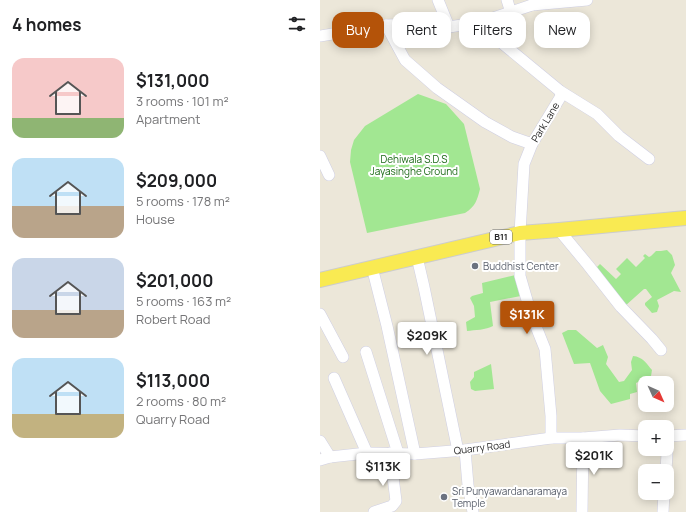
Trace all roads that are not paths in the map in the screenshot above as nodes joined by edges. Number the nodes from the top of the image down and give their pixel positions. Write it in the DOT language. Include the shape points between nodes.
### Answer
graph roads {
  1 [pos="438,0"];
  2 [pos="507,0"];
  3 [pos="587,0"];
  4 [pos="537,2"];
  5 [pos="443,12"];
  6 [pos="511,12"];
  7 [pos="513,12"];
  8 [pos="386,25"];
  9 [pos="392,25"];
  10 [pos="320,36"];
  11 [pos="507,48"];
  12 [pos="560,91"];
  13 [pos="532,144"];
  14 [pos="320,156"];
  15 [pos="648,159"];
  16 [pos="329,175"];
  17 [pos="686,218"];
  18 [pos="559,230"];
  19 [pos="520,233"];
  20 [pos="417,257"];
  21 [pos="372,267"];
  22 [pos="320,280"];
  23 [pos="320,314"];
  24 [pos="661,350"];
  25 [pos="366,352"];
  26 [pos="343,357"];
  27 [pos="334,378"];
  28 [pos="686,435"];
  29 [pos="638,436"];
  30 [pos="674,436"];
  31 [pos="551,438"];
  32 [pos="583,438"];
  33 [pos="320,441"];
  34 [pos="462,450"];
  35 [pos="367,453"];
  36 [pos="394,453"];
  37 [pos="415,454"];
  38 [pos="325,458"];
  39 [pos="664,500"];
  40 [pos="374,512"];
  41 [pos="473,512"];
  42 [pos="582,512"];
  43 [pos="663,512"];
  1 -- 5 [label="street"];
  2 -- 6 [label="street"];
  3 -- 4 [label="street"];
  4 -- 7 [label="street"];
  8 -- 9 [label="street"];
  8 -- 10 [label="street"];
  8 -- 13 [label="street" via="405,60 437,88 485,122 512,137"];
  11 -- 12 [label="street, Park Lane"];
  12 -- 13 [label="street, Park Lane" via="561,96"];
  12 -- 15 [label="street" via="597,114"];
  13 -- 19 [label="street, Park Lane" via="524,164"];
  14 -- 16 [label="street"];
  17 -- 18 [label="main road, B11"];
  18 -- 19 [label="main road, B11"];
  18 -- 24 [label="street" via="621,307"];
  19 -- 20 [label="main road, B11"];
  19 -- 31 [label="street, Park Lane" via="520,274 531,314 545,349"];
  20 -- 21 [label="main road, B11"];
  20 -- 34 [label="street"];
  21 -- 22 [label="main road, B11"];
  21 -- 37 [label="street"];
  23 -- 26 [label="street"];
  25 -- 36 [label="street"];
  27 -- 35 [label="street"];
  28 -- 30 [label="street"];
  29 -- 32 [label="street, Quarry Road"];
  31 -- 32 [label="street, Quarry Road"];
  31 -- 34 [label="street, Quarry Road"];
  32 -- 42 [label="street"];
  33 -- 38 [label="street"];
  34 -- 37 [label="street, Quarry Road"];
  34 -- 41 [label="street"];
  35 -- 36 [label="street, Quarry Road"];
  35 -- 38 [label="street, Quarry Road"];
  36 -- 37 [label="street, Quarry Road"];
  36 -- 40 [label="street" via="396,501 392,506"];
  39 -- 43 [label="street"];
}
